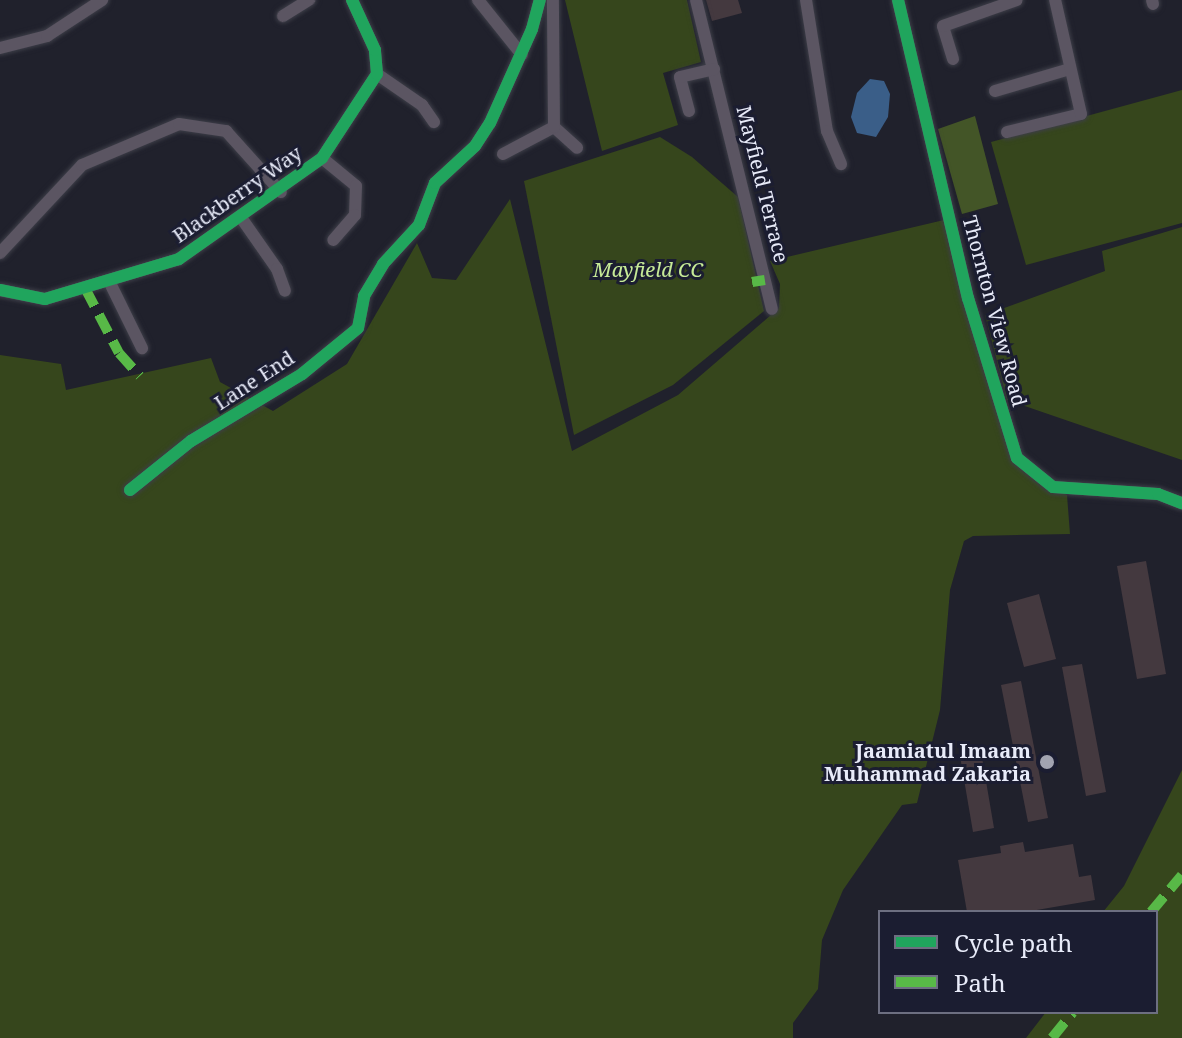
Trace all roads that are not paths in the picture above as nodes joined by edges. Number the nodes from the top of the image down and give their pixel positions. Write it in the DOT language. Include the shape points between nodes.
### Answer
graph roads {
  1 [pos="102,0"];
  2 [pos="309,0"];
  3 [pos="352,0"];
  4 [pos="478,0"];
  5 [pos="540,0"];
  6 [pos="553,0"];
  7 [pos="696,0"];
  8 [pos="806,0"];
  9 [pos="898,0"];
  10 [pos="1017,0"];
  11 [pos="1055,0"];
  12 [pos="283,16"];
  13 [pos="0,48"];
  14 [pos="522,55"];
  15 [pos="953,59"];
  16 [pos="714,69"];
  17 [pos="1070,69"];
  18 [pos="377,74"];
  19 [pos="995,91"];
  20 [pos="689,111"];
  21 [pos="434,122"];
  22 [pos="554,127"];
  23 [pos="1007,132"];
  24 [pos="577,148"];
  25 [pos="503,154"];
  26 [pos="322,158"];
  27 [pos="841,164"];
  28 [pos="281,192"];
  29 [pos="242,219"];
  30 [pos="333,240"];
  31 [pos="0,253"];
  32 [pos="109,281"];
  33 [pos="0,290"];
  34 [pos="285,291"];
  35 [pos="772,309"];
  36 [pos="142,348"];
  37 [pos="130,490"];
  38 [pos="1182,503"];
  1 -- 13 [label="street" via="47,36"];
  2 -- 12 [label="street"];
  3 -- 18 [label="street" via="375,50"];
  4 -- 14 [label="street"];
  5 -- 14 [label="street, Lane End"];
  6 -- 22 [label="street"];
  7 -- 16 [label="street, Mayfield Terrace"];
  8 -- 27 [label="street" via="827,131"];
  9 -- 38 [label="street, Thornton View Road" via="968,298 1017,458 1053,487 1158,494"];
  10 -- 15 [label="street" via="943,26"];
  11 -- 17 [label="street"];
  14 -- 37 [label="street, Lane End" via="475,146 435,183 419,225 383,264 364,296 358,328 302,374 191,441"];
  16 -- 20 [label="street" via="680,77"];
  16 -- 35 [label="street, Mayfield Terrace"];
  17 -- 19 [label="street"];
  17 -- 23 [label="street" via="1081,114"];
  18 -- 21 [label="street" via="422,105"];
  18 -- 26 [label="street, Blackberry Way"];
  22 -- 24 [label="street"];
  22 -- 25 [label="street"];
  26 -- 28 [label="street, Blackberry Way"];
  26 -- 30 [label="street" via="356,186 355,215"];
  28 -- 29 [label="street, Blackberry Way"];
  28 -- 31 [label="street" via="226,131 179,124 82,165"];
  29 -- 32 [label="street, Blackberry Way" via="179,259"];
  29 -- 34 [label="street" via="277,269"];
  32 -- 33 [label="street, Blackberry Way" via="45,299"];
  32 -- 36 [label="street"];
}
